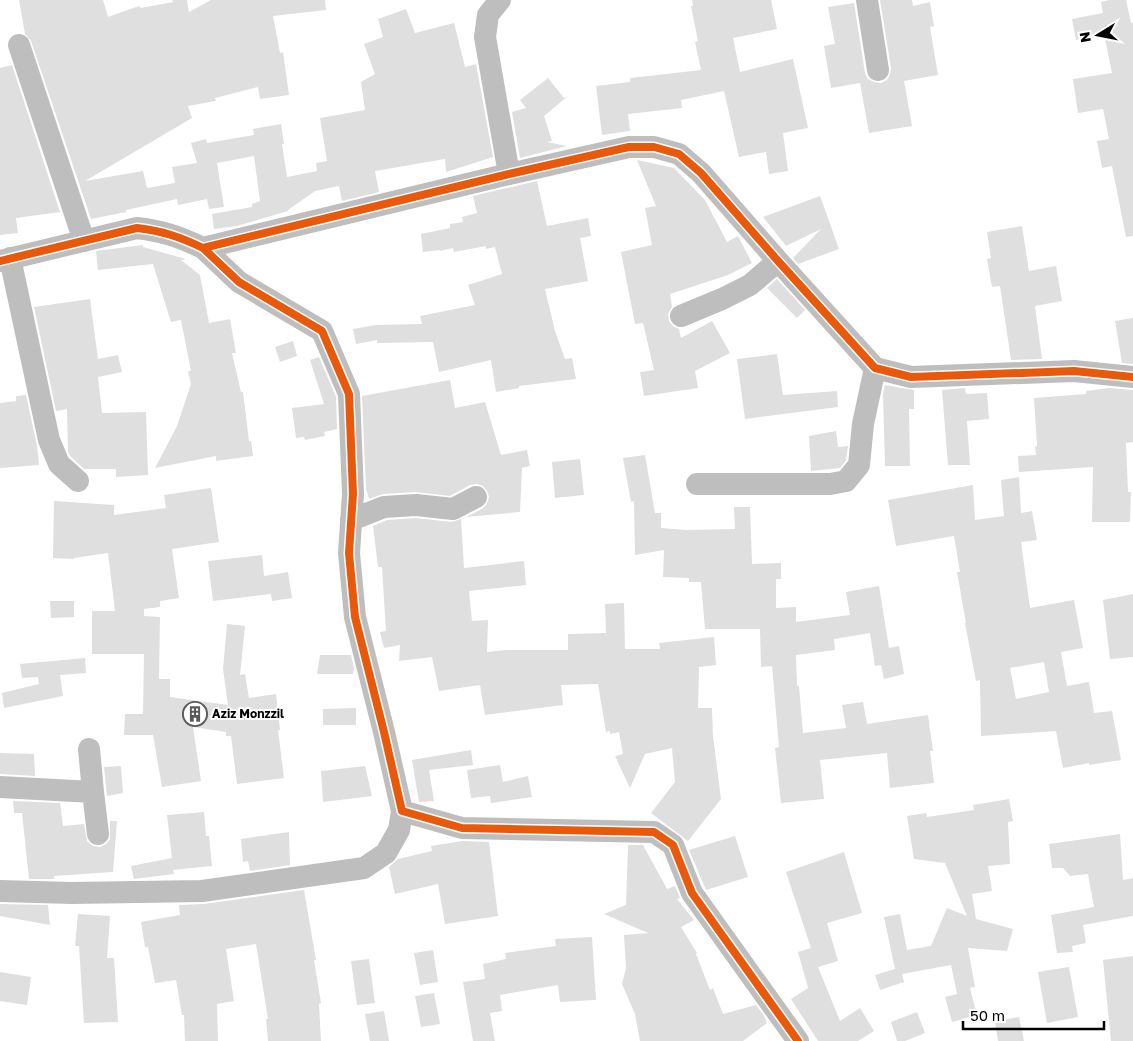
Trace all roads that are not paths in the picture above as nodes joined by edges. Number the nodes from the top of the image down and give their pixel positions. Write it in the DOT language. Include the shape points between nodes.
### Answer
graph roads {
  1 [pos="500,0"];
  2 [pos="867,0"];
  3 [pos="19,45"];
  4 [pos="878,70"];
  5 [pos="509,174"];
  6 [pos="84,241"];
  7 [pos="203,248"];
  8 [pos="5,260"];
  9 [pos="778,261"];
  10 [pos="681,316"];
  11 [pos="875,368"];
  12 [pos="1133,376"];
  13 [pos="78,480"];
  14 [pos="697,484"];
  15 [pos="476,497"];
  16 [pos="351,520"];
  17 [pos="89,749"];
  18 [pos="0,787"];
  19 [pos="93,792"];
  20 [pos="402,811"];
  21 [pos="98,834"];
  22 [pos="0,891"];
  23 [pos="798,1041"];
  1 -- 5 [label="street" via="488,15 485,37"];
  2 -- 4 [label="street"];
  3 -- 6 [label="street"];
  5 -- 7 [label="street"];
  5 -- 9 [label="street" via="629,147 654,147 679,154 701,173"];
  6 -- 7 [label="street" via="136,228 159,230"];
  6 -- 8 [label="street"];
  7 -- 16 [label="street" via="239,282 322,330 349,394"];
  8 -- 13 [label="street" via="49,440 60,464"];
  9 -- 10 [label="street" via="750,285"];
  9 -- 11 [label="street"];
  11 -- 12 [label="street" via="910,377 1074,371"];
  11 -- 14 [label="street" via="863,424 859,465 846,480 830,484"];
  15 -- 16 [label="street" via="453,509 416,505 384,507"];
  16 -- 20 [label="street" via="349,553 355,617"];
  17 -- 19 [label="street"];
  18 -- 19 [label="street"];
  19 -- 21 [label="street"];
  20 -- 22 [label="street" via="399,830 386,854 364,868 202,891"];
  20 -- 23 [label="street" via="462,828 654,832 673,845 692,892"];
}
